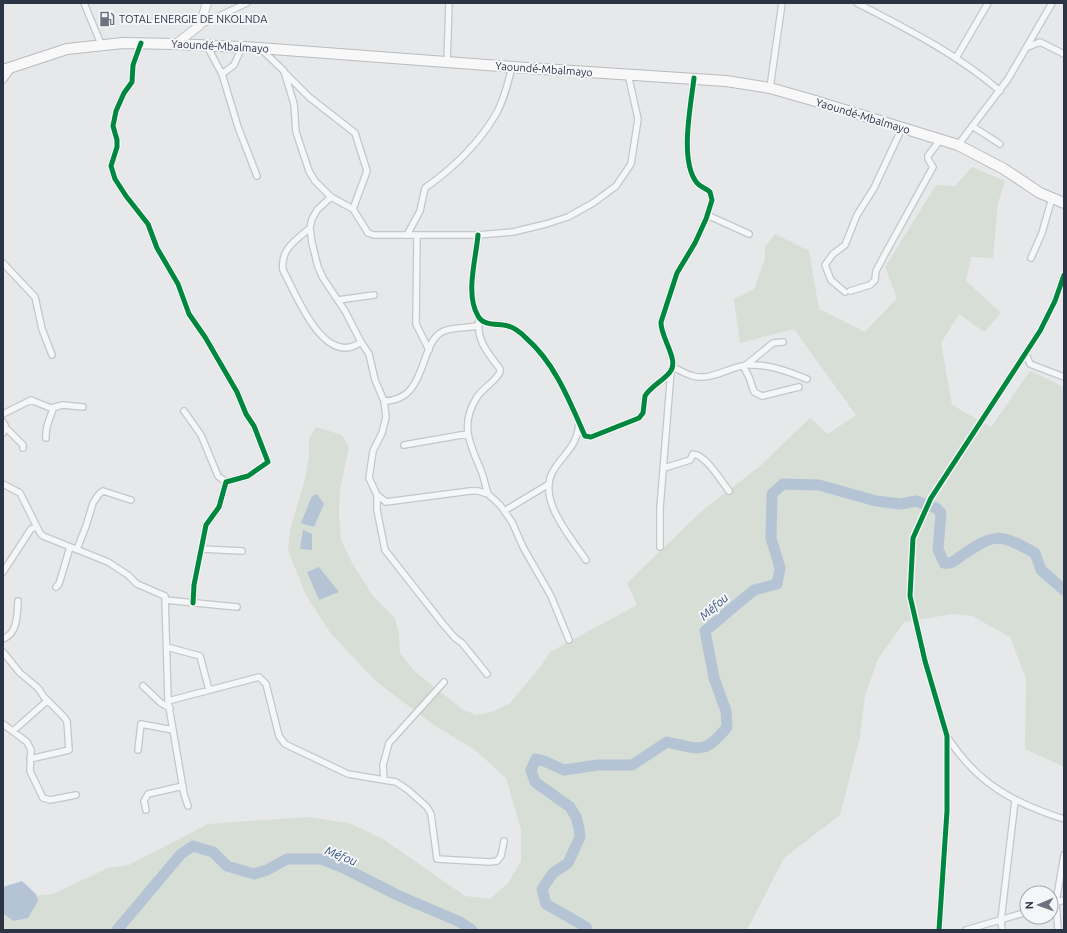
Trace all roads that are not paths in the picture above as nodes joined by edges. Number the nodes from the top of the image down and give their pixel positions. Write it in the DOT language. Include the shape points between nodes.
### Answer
graph roads {
  1 [pos="84,3"];
  2 [pos="207,3"];
  3 [pos="247,3"];
  4 [pos="449,3"];
  5 [pos="782,3"];
  6 [pos="857,3"];
  7 [pos="988,3"];
  8 [pos="1052,3"];
  9 [pos="200,25"];
  10 [pos="141,43"];
  11 [pos="101,44"];
  12 [pos="176,44"];
  13 [pos="207,46"];
  14 [pos="242,47"];
  15 [pos="1028,47"];
  16 [pos="259,48"];
  17 [pos="1064,54"];
  18 [pos="956,58"];
  19 [pos="447,63"];
  20 [pos="13,66"];
  21 [pos="512,67"];
  22 [pos="3,70"];
  23 [pos="284,71"];
  24 [pos="222,74"];
  25 [pos="628,74"];
  26 [pos="694,78"];
  27 [pos="3,80"];
  28 [pos="770,88"];
  29 [pos="1000,91"];
  30 [pos="972,126"];
  31 [pos="902,128"];
  32 [pos="940,140"];
  33 [pos="1000,144"];
  34 [pos="958,145"];
  35 [pos="257,176"];
  36 [pos="331,197"];
  37 [pos="1052,198"];
  38 [pos="1064,203"];
  39 [pos="353,209"];
  40 [pos="707,215"];
  41 [pos="310,228"];
  42 [pos="749,234"];
  43 [pos="478,235"];
  44 [pos="407,236"];
  45 [pos="417,236"];
  46 [pos="1031,258"];
  47 [pos="3,262"];
  48 [pos="1064,277"];
  49 [pos="374,294"];
  50 [pos="338,300"];
  51 [pos="479,318"];
  52 [pos="477,326"];
  53 [pos="360,342"];
  54 [pos="783,342"];
  55 [pos="428,350"];
  56 [pos="1026,354"];
  57 [pos="52,355"];
  58 [pos="745,366"];
  59 [pos="672,369"];
  60 [pos="1064,377"];
  61 [pos="807,379"];
  62 [pos="799,387"];
  63 [pos="384,401"];
  64 [pos="83,407"];
  65 [pos="51,408"];
  66 [pos="184,411"];
  67 [pos="3,414"];
  68 [pos="579,423"];
  69 [pos="4,427"];
  70 [pos="467,434"];
  71 [pos="46,438"];
  72 [pos="404,445"];
  73 [pos="23,448"];
  74 [pos="664,468"];
  75 [pos="226,482"];
  76 [pos="3,484"];
  77 [pos="549,484"];
  78 [pos="729,491"];
  79 [pos="488,494"];
  80 [pos="377,495"];
  81 [pos="131,500"];
  82 [pos="504,512"];
  83 [pos="37,527"];
  84 [pos="70,547"];
  85 [pos="660,547"];
  86 [pos="77,549"];
  87 [pos="202,549"];
  88 [pos="242,551"];
  89 [pos="586,560"];
  90 [pos="3,572"];
  91 [pos="56,587"];
  92 [pos="165,600"];
  93 [pos="18,601"];
  94 [pos="193,603"];
  95 [pos="238,607"];
  96 [pos="3,639"];
  97 [pos="569,640"];
  98 [pos="167,647"];
  99 [pos="3,652"];
  100 [pos="487,674"];
  101 [pos="444,682"];
  102 [pos="143,686"];
  103 [pos="209,690"];
  104 [pos="47,701"];
  105 [pos="168,701"];
  106 [pos="170,708"];
  107 [pos="3,724"];
  108 [pos="173,730"];
  109 [pos="13,731"];
  110 [pos="947,736"];
  111 [pos="138,750"];
  112 [pos="30,759"];
  113 [pos="384,780"];
  114 [pos="183,786"];
  115 [pos="76,795"];
  116 [pos="1015,801"];
  117 [pos="188,806"];
  118 [pos="146,810"];
  119 [pos="1064,818"];
  120 [pos="504,841"];
  121 [pos="1064,855"];
  122 [pos="1057,885"];
  123 [pos="1019,914"];
  124 [pos="1001,920"];
  125 [pos="939,930"];
  126 [pos="966,930"];
  127 [pos="1002,930"];
  1 -- 11 [label="street"];
  2 -- 9 [label="street"];
  3 -- 9 [label="street"];
  4 -- 19 [label="street"];
  5 -- 28 [label="street"];
  6 -- 18 [label="street"];
  7 -- 18 [label="street"];
  8 -- 15 [label="street"];
  9 -- 12 [label="street"];
  10 -- 11 [label="highway, Yaoundé-Mbalmayo"];
  10 -- 12 [label="highway, Yaoundé-Mbalmayo"];
  10 -- 75 [label="street" via="133,65 132,82 116,111 113,126 117,147 111,166 115,179 148,224 178,284 189,314 237,392 260,440 268,462 248,476"];
  11 -- 20 [label="highway, Yaoundé-Mbalmayo" via="67,49"];
  12 -- 13 [label="highway, Yaoundé-Mbalmayo"];
  13 -- 14 [label="highway, Yaoundé-Mbalmayo"];
  13 -- 24 [label="street"];
  14 -- 16 [label="highway, Yaoundé-Mbalmayo"];
  14 -- 24 [label="street" via="234,64"];
  15 -- 17 [label="street" via="1040,42"];
  15 -- 29 [label="street"];
  16 -- 19 [label="highway, Yaoundé-Mbalmayo"];
  16 -- 23 [label="street"];
  18 -- 29 [label="street"];
  19 -- 21 [label="highway, Yaoundé-Mbalmayo"];
  20 -- 22 [label="highway, Yaoundé-Mbalmayo"];
  20 -- 27 [label="street"];
  21 -- 25 [label="highway, Yaoundé-Mbalmayo"];
  21 -- 44 [label="street" via="506,91 496,114 461,157 425,188 420,210"];
  23 -- 36 [label="street" via="294,104 296,132 307,166 315,181"];
  23 -- 39 [label="street" via="309,97 355,134 367,171"];
  24 -- 35 [label="street" via="238,127"];
  25 -- 26 [label="highway, Yaoundé-Mbalmayo"];
  25 -- 43 [label="street" via="638,119 631,164 616,186 594,203 568,217 513,232"];
  26 -- 28 [label="highway, Yaoundé-Mbalmayo"];
  26 -- 40 [label="street" via="686,145 693,177 712,195"];
  28 -- 31 [label="highway, Yaoundé-Mbalmayo"];
  29 -- 30 [label="street"];
  30 -- 33 [label="street"];
  30 -- 34 [label="street"];
  31 -- 32 [label="highway, Yaoundé-Mbalmayo"];
  31 -- 32 [label="street" via="874,188 857,215 846,245 833,254 825,265 831,280 847,291 870,285 875,280 876,271 933,167 928,156"];
  32 -- 34 [label="highway, Yaoundé-Mbalmayo"];
  34 -- 37 [label="highway, Yaoundé-Mbalmayo"];
  36 -- 39 [label="street"];
  36 -- 41 [label="street" via="317,210"];
  37 -- 38 [label="highway, Yaoundé-Mbalmayo"];
  37 -- 46 [label="street" via="1042,233"];
  39 -- 44 [label="street" via="368,233"];
  40 -- 42 [label="street"];
  40 -- 59 [label="street" via="695,243 677,273 661,322 660,329 673,361"];
  41 -- 50 [label="street" via="318,267"];
  41 -- 53 [label="street" via="284,252 283,270 308,318 324,339 348,349"];
  43 -- 45 [label="street"];
  43 -- 51 [label="street" via="473,293 474,306"];
  44 -- 45 [label="street"];
  45 -- 55 [label="street" via="416,324"];
  47 -- 57 [label="street" via="35,297 42,329"];
  48 -- 56 [label="street" via="1052,307"];
  49 -- 50 [label="street"];
  50 -- 53 [label="street"];
  51 -- 52 [label="street"];
  51 -- 68 [label="street" via="485,322 513,328 534,346 553,370"];
  52 -- 55 [label="street" via="444,331 435,338"];
  52 -- 70 [label="street" via="479,340 500,372 473,404"];
  53 -- 63 [label="street" via="369,354 375,380"];
  54 -- 58 [label="street" via="773,343"];
  55 -- 63 [label="street" via="424,366 408,391 396,400"];
  56 -- 60 [label="street" via="1030,364"];
  56 -- 110 [label="street" via="931,498 913,538 910,596 925,661"];
  58 -- 59 [label="street" via="702,377"];
  58 -- 61 [label="street" via="781,368"];
  58 -- 62 [label="street" via="754,392 762,396"];
  59 -- 68 [label="street" via="647,393 643,413 639,418 591,437 585,436"];
  59 -- 74 [label="street"];
  63 -- 80 [label="street" via="386,417 373,451 369,478"];
  64 -- 65 [label="street" via="63,405"];
  65 -- 67 [label="street" via="31,400"];
  65 -- 71 [label="street"];
  66 -- 75 [label="street" via="201,435 218,476"];
  68 -- 77 [label="street" via="578,437 554,469"];
  69 -- 73 [label="street" via="23,445"];
  70 -- 72 [label="street"];
  70 -- 79 [label="street"];
  74 -- 78 [label="street" via="690,460 693,454 696,454 706,460"];
  74 -- 85 [label="street"];
  75 -- 87 [label="street" via="219,507 206,525"];
  76 -- 83 [label="street" via="20,493"];
  77 -- 82 [label="street"];
  77 -- 89 [label="street" via="553,510"];
  79 -- 80 [label="street" via="470,491 386,502"];
  79 -- 82 [label="street"];
  80 -- 100 [label="street" via="377,510 385,550 443,624"];
  81 -- 86 [label="street" via="103,491 99,494 92,504"];
  82 -- 97 [label="street" via="512,522 551,596"];
  83 -- 84 [label="street" via="43,536"];
  83 -- 90 [label="street" via="31,529"];
  84 -- 86 [label="street"];
  84 -- 91 [label="street"];
  86 -- 92 [label="street" via="108,562 137,584 165,596"];
  87 -- 88 [label="street"];
  87 -- 94 [label="street"];
  92 -- 94 [label="street"];
  92 -- 98 [label="street"];
  93 -- 96 [label="street" via="14,630"];
  94 -- 95 [label="street"];
  98 -- 103 [label="street" via="200,656"];
  98 -- 105 [label="street"];
  99 -- 104 [label="street"];
  101 -- 113 [label="street" via="389,743 384,765"];
  102 -- 106 [label="street"];
  103 -- 105 [label="street"];
  103 -- 113 [label="street" via="259,676 266,684 279,736 285,744 348,774"];
  104 -- 109 [label="street"];
  104 -- 112 [label="street" via="66,721 69,750"];
  105 -- 106 [label="street"];
  106 -- 108 [label="street"];
  107 -- 109 [label="street"];
  108 -- 111 [label="street" via="141,724"];
  108 -- 114 [label="street"];
  109 -- 112 [label="street" via="27,742 31,750"];
  110 -- 116 [label="street" via="959,755 982,779"];
  110 -- 125 [label="street" via="947,811"];
  112 -- 115 [label="street" via="30,771 43,798 50,800"];
  113 -- 120 [label="street" via="396,782 427,807 437,859 497,861 501,856"];
  114 -- 117 [label="street"];
  114 -- 118 [label="street" via="148,794 144,802"];
  116 -- 119 [label="street"];
  116 -- 124 [label="street"];
  121 -- 122 [label="street"];
  123 -- 124 [label="street"];
  124 -- 126 [label="street"];
  124 -- 127 [label="street"];
}
